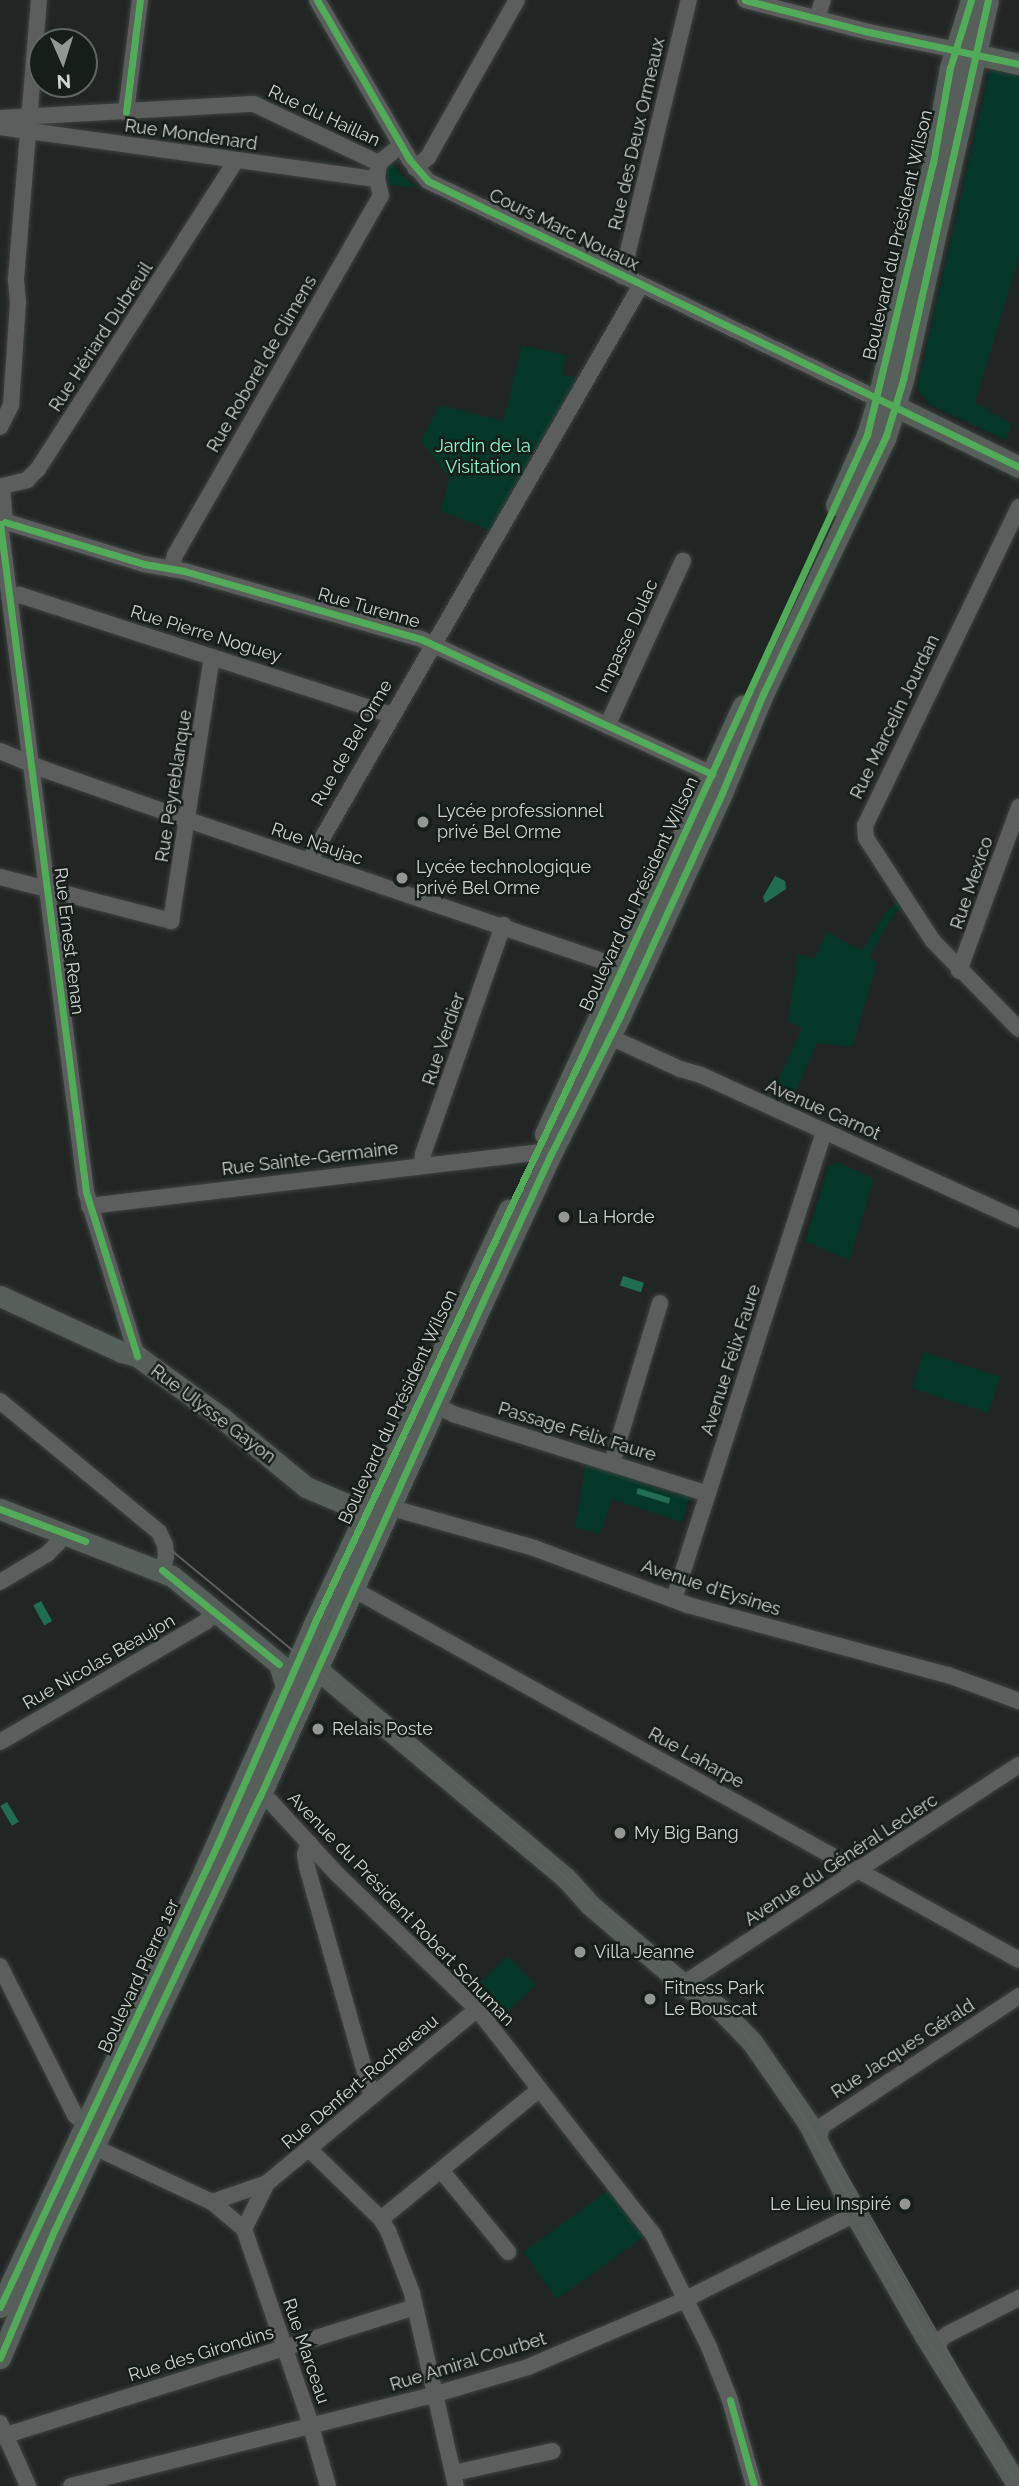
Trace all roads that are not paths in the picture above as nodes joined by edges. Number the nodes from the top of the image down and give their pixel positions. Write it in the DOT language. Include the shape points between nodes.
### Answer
graph roads {
  1 [pos="39,0"];
  2 [pos="140,0"];
  3 [pos="317,0"];
  4 [pos="517,0"];
  5 [pos="689,0"];
  6 [pos="746,0"];
  7 [pos="823,0"];
  8 [pos="971,0"];
  9 [pos="988,0"];
  10 [pos="817,18"];
  11 [pos="957,50"];
  12 [pos="978,54"];
  13 [pos="1019,64"];
  14 [pos="127,112"];
  15 [pos="0,118"];
  16 [pos="29,124"];
  17 [pos="0,127"];
  18 [pos="401,145"];
  19 [pos="236,161"];
  20 [pos="415,168"];
  21 [pos="378,171"];
  22 [pos="946,197"];
  23 [pos="622,276"];
  24 [pos="641,285"];
  25 [pos="887,403"];
  26 [pos="0,427"];
  27 [pos="1019,467"];
  28 [pos="1,486"];
  29 [pos="1019,507"];
  30 [pos="2,522"];
  31 [pos="682,561"];
  32 [pos="171,569"];
  33 [pos="9,596"];
  34 [pos="432,644"];
  35 [pos="212,657"];
  36 [pos="391,715"];
  37 [pos="607,726"];
  38 [pos="0,751"];
  39 [pos="31,763"];
  40 [pos="712,774"];
  41 [pos="1019,807"];
  42 [pos="188,820"];
  43 [pos="309,861"];
  44 [pos="0,877"];
  45 [pos="681,884"];
  46 [pos="46,889"];
  47 [pos="503,925"];
  48 [pos="622,968"];
  49 [pos="959,971"];
  50 [pos="1019,1029"];
  51 [pos="610,1037"];
  52 [pos="588,1040"];
  53 [pos="824,1132"];
  54 [pos="536,1153"];
  55 [pos="422,1165"];
  56 [pos="89,1206"];
  57 [pos="1019,1220"];
  58 [pos="0,1296"];
  59 [pos="660,1303"];
  60 [pos="137,1356"];
  61 [pos="435,1371"];
  62 [pos="0,1401"];
  63 [pos="436,1405"];
  64 [pos="612,1462"];
  65 [pos="306,1487"];
  66 [pos="708,1494"];
  67 [pos="392,1508"];
  68 [pos="0,1509"];
  69 [pos="368,1510"];
  70 [pos="62,1532"];
  71 [pos="355,1538"];
  72 [pos="162,1570"];
  73 [pos="0,1582"];
  74 [pos="353,1589"];
  75 [pos="674,1600"];
  76 [pos="216,1612"];
  77 [pos="300,1656"];
  78 [pos="279,1664"];
  79 [pos="318,1670"];
  80 [pos="287,1686"];
  81 [pos="1019,1701"];
  82 [pos="0,1742"];
  83 [pos="1019,1765"];
  84 [pos="272,1767"];
  85 [pos="260,1796"];
  86 [pos="236,1803"];
  87 [pos="309,1843"];
  88 [pos="859,1871"];
  89 [pos="1019,1959"];
  90 [pos="0,1966"];
  91 [pos="683,1984"];
  92 [pos="1019,1996"];
  93 [pos="477,2009"];
  94 [pos="540,2089"];
  95 [pos="372,2096"];
  96 [pos="86,2125"];
  97 [pos="818,2142"];
  98 [pos="94,2147"];
  99 [pos="309,2149"];
  100 [pos="441,2170"];
  101 [pos="267,2183"];
  102 [pos="212,2202"];
  103 [pos="855,2214"];
  104 [pos="381,2219"];
  105 [pos="244,2229"];
  106 [pos="508,2252"];
  107 [pos="686,2298"];
  108 [pos="1019,2298"];
  109 [pos="0,2306"];
  110 [pos="414,2307"];
  111 [pos="285,2348"];
  112 [pos="935,2354"];
  113 [pos="0,2358"];
  114 [pos="437,2394"];
  115 [pos="311,2426"];
  116 [pos="2,2432"];
  117 [pos="553,2451"];
  118 [pos="455,2479"];
  119 [pos="28,2486"];
  120 [pos="71,2486"];
  121 [pos="328,2486"];
  122 [pos="754,2486"];
  123 [pos="1018,2486"];
  1 -- 16 [label="street"];
  2 -- 14 [label="street"];
  3 -- 18 [label="street, Cours Marc Nouaux"];
  4 -- 20 [label="street" via="428,157"];
  5 -- 23 [label="street, Rue des Deux Ormeaux"];
  6 -- 10 [label="street"];
  7 -- 10 [label="street"];
  8 -- 11 [label="main road, Boulevard du Président Wilson"];
  9 -- 12 [label="main road, Boulevard du Président Wilson"];
  10 -- 11 [label="street"];
  11 -- 12 [label="main road"];
  11 -- 22 [label="street" via="961,71 944,163"];
  11 -- 25 [label="main road, Boulevard du Président Wilson"];
  12 -- 13 [label="main road"];
  12 -- 22 [label="main road, Boulevard du Président Wilson"];
  14 -- 16 [label="street, Rue du Haillan"];
  14 -- 21 [label="street, Rue du Haillan" via="254,104"];
  15 -- 16 [label="street, Rue du Haillan"];
  16 -- 17 [label="street, Rue Mondenard"];
  16 -- 19 [label="street, Rue Mondenard"];
  16 -- 26 [label="street" via="11,405"];
  18 -- 20 [label="street, Cours Marc Nouaux"];
  18 -- 21 [label="street"];
  19 -- 21 [label="street, Rue Mondenard"];
  19 -- 28 [label="street, Rue Hériard Dubreuil" via="38,468 27,480"];
  20 -- 23 [label="street, Cours Marc Nouaux" via="444,190"];
  21 -- 32 [label="street, Rue Roborel de Climens" via="381,195"];
  22 -- 25 [label="main road, Boulevard du Président Wilson"];
  23 -- 24 [label="street, Cours Marc Nouaux"];
  24 -- 25 [label="street, Cours Marc Nouaux"];
  24 -- 34 [label="street, Rue de Bel Orme"];
  25 -- 27 [label="main road"];
  25 -- 40 [label="main road, Boulevard du Président Wilson" via="867,435"];
  25 -- 45 [label="main road, Boulevard du Président Wilson"];
  28 -- 30 [label="street, Rue Hériard Dubreuil"];
  29 -- 49 [label="street, Rue Marcelin Jourdan" via="864,826 866,838 933,941"];
  30 -- 32 [label="street, Rue Turenne"];
  30 -- 33 [label="street, Rue Ernest Renan"];
  31 -- 37 [label="street, Impasse Dulac"];
  32 -- 34 [label="street, Rue Turenne"];
  33 -- 35 [label="street, Rue Pierre Noguey" via="20,595"];
  33 -- 39 [label="street, Rue Ernest Renan"];
  34 -- 36 [label="street, Rue de Bel Orme"];
  34 -- 37 [label="street, Rue Turenne"];
  35 -- 36 [label="street, Rue Pierre Noguey"];
  35 -- 42 [label="street, Rue Peyreblanque"];
  36 -- 43 [label="street, Rue de Bel Orme"];
  37 -- 40 [label="street, Rue Turenne"];
  38 -- 39 [label="street, Rue Naujac"];
  39 -- 42 [label="street, Rue Naujac"];
  39 -- 46 [label="street, Rue Ernest Renan"];
  40 -- 45 [label="street" via="709,802"];
  40 -- 48 [label="main road, Boulevard du Président Wilson"];
  41 -- 49 [label="street, Rue Mexico"];
  42 -- 43 [label="street, Rue Naujac"];
  42 -- 46 [label="street, Rue Peyreblanque" via="171,921"];
  43 -- 47 [label="street, Rue Naujac"];
  44 -- 46 [label="street"];
  45 -- 51 [label="main road, Boulevard du Président Wilson"];
  46 -- 56 [label="street, Rue Ernest Renan"];
  47 -- 48 [label="street, Rue Naujac"];
  47 -- 55 [label="street, Rue Verdier"];
  48 -- 52 [label="main road, Boulevard du Président Wilson"];
  49 -- 50 [label="street, Rue Marcelin Jourdan"];
  51 -- 52 [label="street"];
  51 -- 53 [label="street, Avenue Carnot"];
  51 -- 63 [label="main road, Boulevard du Président Wilson"];
  52 -- 54 [label="main road, Boulevard du Président Wilson"];
  53 -- 57 [label="street, Avenue Carnot"];
  53 -- 66 [label="street, Avenue Félix Faure"];
  54 -- 55 [label="street, Rue Sainte-Germaine"];
  54 -- 61 [label="main road, Boulevard du Président Wilson"];
  55 -- 56 [label="street, Rue Sainte-Germaine"];
  56 -- 60 [label="street, Rue Ernest Renan"];
  58 -- 60 [label="main road, Rue Ulysse Gayon"];
  59 -- 64 [label="street"];
  60 -- 65 [label="main road, Rue Ulysse Gayon"];
  61 -- 67 [label="street" via="393,1482"];
  61 -- 69 [label="main road, Boulevard du Président Wilson"];
  62 -- 72 [label="street" via="159,1532 166,1557"];
  63 -- 64 [label="street, Passage Félix Faure"];
  63 -- 67 [label="main road, Boulevard du Président Wilson"];
  64 -- 66 [label="street, Passage Félix Faure"];
  65 -- 69 [label="main road, Rue Ulysse Gayon"];
  65 -- 71 [label="main road, Rue Ulysse Gayon" via="349,1522"];
  66 -- 75 [label="street, Avenue Félix Faure"];
  67 -- 69 [label="main road"];
  67 -- 74 [label="main road, Boulevard du Président Wilson"];
  67 -- 75 [label="street, Avenue d'Eysines" via="534,1548"];
  68 -- 70 [label="main road"];
  69 -- 71 [label="main road, Boulevard du Président Wilson"];
  70 -- 72 [label="main road"];
  70 -- 73 [label="street" via="47,1554"];
  71 -- 77 [label="main road, Boulevard du Président Wilson"];
  71 -- 79 [label="main road" via="349,1571 323,1634"];
  72 -- 76 [label="main road"];
  74 -- 79 [label="main road, Boulevard du Président Wilson"];
  74 -- 88 [label="street, Rue Laharpe"];
  75 -- 81 [label="street, Avenue d'Eysines" via="948,1675"];
  76 -- 78 [label="main road"];
  76 -- 82 [label="street, Rue Nicolas Beaujon"];
  77 -- 78 [label="main road"];
  77 -- 80 [label="main road, Boulevard Pierre 1er"];
  78 -- 80 [label="main road"];
  79 -- 84 [label="main road, Boulevard Pierre 1er"];
  79 -- 91 [label="main road" via="565,1877 589,1904"];
  80 -- 84 [label="main road" via="288,1705"];
  80 -- 86 [label="main road, Boulevard Pierre 1er"];
  83 -- 88 [label="street, Avenue du Général Leclerc"];
  84 -- 85 [label="main road, Boulevard Pierre 1er"];
  85 -- 86 [label="street"];
  85 -- 87 [label="street, Avenue du Président Robert Schuman"];
  85 -- 98 [label="main road, Boulevard Pierre 1er"];
  86 -- 96 [label="main road, Boulevard Pierre 1er"];
  87 -- 93 [label="street, Avenue du Président Robert Schuman"];
  87 -- 95 [label="street" via="307,1867"];
  88 -- 89 [label="street, Rue Laharpe"];
  88 -- 91 [label="street, Avenue du Général Leclerc"];
  90 -- 96 [label="street" via="75,2115"];
  91 -- 97 [label="main road" via="719,2008 759,2051"];
  92 -- 97 [label="street, Rue Jacques Gérald" via="822,2126"];
  93 -- 94 [label="street, Avenue du Président Robert Schuman"];
  93 -- 95 [label="street, Rue Denfert-Rochereau"];
  94 -- 100 [label="street"];
  94 -- 107 [label="street, Avenue du Président Robert Schuman" via="653,2234"];
  95 -- 99 [label="street, Rue Denfert-Rochereau"];
  96 -- 109 [label="main road, Boulevard Pierre 1er"];
  97 -- 103 [label="main road"];
  98 -- 102 [label="street"];
  98 -- 113 [label="main road, Boulevard Pierre 1er"];
  99 -- 101 [label="street, Rue Denfert-Rochereau"];
  99 -- 104 [label="street"];
  100 -- 104 [label="street"];
  100 -- 106 [label="street"];
  101 -- 102 [label="street"];
  101 -- 105 [label="street"];
  102 -- 105 [label="street"];
  103 -- 107 [label="street, Rue Amiral Courbet"];
  103 -- 112 [label="main road"];
  104 -- 110 [label="street"];
  105 -- 111 [label="street, Rue Marceau"];
  107 -- 114 [label="street, Rue Amiral Courbet" via="528,2367"];
  107 -- 122 [label="street, Avenue du Président Robert Schuman" via="730,2400"];
  108 -- 112 [label="street" via="948,2334"];
  110 -- 111 [label="street, Rue des Girondins"];
  110 -- 114 [label="street"];
  111 -- 115 [label="street, Rue Marceau"];
  111 -- 116 [label="street, Rue des Girondins"];
  112 -- 123 [label="main road"];
  114 -- 115 [label="street, Rue Amiral Courbet"];
  114 -- 118 [label="street"];
  115 -- 120 [label="street, Rue Amiral Courbet"];
  115 -- 121 [label="street, Rue Marceau"];
  116 -- 119 [label="street"];
  117 -- 118 [label="street"];
}
